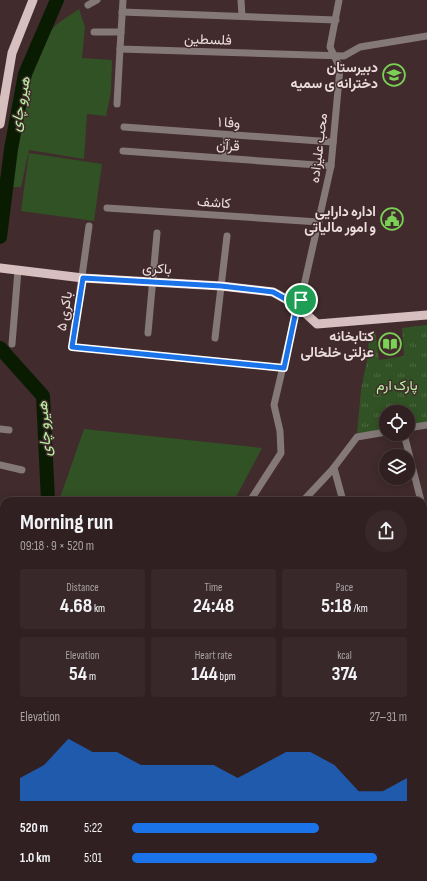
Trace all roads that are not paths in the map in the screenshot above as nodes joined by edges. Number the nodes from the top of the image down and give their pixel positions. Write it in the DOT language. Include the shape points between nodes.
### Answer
graph roads {
  1 [pos="33,0"];
  2 [pos="97,0"];
  3 [pos="123,0"];
  4 [pos="241,0"];
  5 [pos="339,0"];
  6 [pos="88,5"];
  7 [pos="122,12"];
  8 [pos="242,16"];
  9 [pos="336,20"];
  10 [pos="94,32"];
  11 [pos="121,32"];
  12 [pos="427,36"];
  13 [pos="120,49"];
  14 [pos="334,56"];
  15 [pos="3,89"];
  16 [pos="117,104"];
  17 [pos="0,124"];
  18 [pos="124,127"];
  19 [pos="227,134"];
  20 [pos="333,142"];
  21 [pos="123,151"];
  22 [pos="225,157"];
  23 [pos="331,166"];
  24 [pos="107,208"];
  25 [pos="319,222"];
  26 [pos="89,226"];
  27 [pos="157,233"];
  28 [pos="227,236"];
  29 [pos="0,268"];
  30 [pos="18,270"];
  31 [pos="83,278"];
  32 [pos="154,282"];
  33 [pos="221,286"];
  34 [pos="301,300"];
  35 [pos="291,302"];
  36 [pos="299,310"];
  37 [pos="427,315"];
  38 [pos="148,334"];
  39 [pos="215,338"];
  40 [pos="12,344"];
  41 [pos="284,368"];
  42 [pos="427,425"];
  43 [pos="415,427"];
  44 [pos="0,428"];
  45 [pos="8,430"];
  46 [pos="379,433"];
  47 [pos="406,441"];
  48 [pos="0,465"];
  49 [pos="334,468"];
  50 [pos="22,470"];
  51 [pos="253,497"];
  52 [pos="307,497"];
  53 [pos="342,497"];
  54 [pos="419,497"];
  1 -- 15 [label="main road" via="12,53"];
  2 -- 6 [label="street"];
  3 -- 7 [label="street"];
  4 -- 8 [label="street"];
  5 -- 9 [label="street, محب علیزاده"];
  7 -- 8 [label="street"];
  7 -- 11 [label="street"];
  8 -- 9 [label="street"];
  9 -- 14 [label="street, محب علیزاده" via="330,47"];
  10 -- 11 [label="street"];
  11 -- 13 [label="street"];
  12 -- 14 [label="street, فلسطین" via="360,47 344,56"];
  13 -- 14 [label="street, فلسطین"];
  13 -- 16 [label="street"];
  14 -- 20 [label="street, محب علیزاده" via="340,68"];
  15 -- 17 [label="main road"];
  18 -- 19 [label="street, وفا ۱"];
  19 -- 20 [label="street, وفا ۱"];
  19 -- 22 [label="street"];
  20 -- 23 [label="street, محب علیزاده"];
  21 -- 22 [label="street, قرآن"];
  22 -- 23 [label="street, قرآن"];
  23 -- 25 [label="street, محب علیزاده"];
  24 -- 25 [label="street, کاشف"];
  25 -- 34 [label="street, محب علیزاده"];
  26 -- 31 [label="street, باکری ۵"];
  27 -- 32 [label="street"];
  28 -- 33 [label="street"];
  29 -- 30 [label="main road, باکری"];
  30 -- 31 [label="main road, باکری"];
  30 -- 40 [label="street"];
  31 -- 32 [label="main road, باکری"];
  31 -- 41 [label="street, باکری ۵" via="72,347"];
  32 -- 33 [label="main road, باکری"];
  32 -- 38 [label="street"];
  33 -- 35 [label="main road, باکری" via="273,292"];
  33 -- 39 [label="street"];
  34 -- 35 [label="main road" via="294,299"];
  34 -- 36 [label="main road" via="304,306"];
  35 -- 36 [label="main road" via="292,309"];
  36 -- 37 [label="main road" via="317,324"];
  36 -- 41 [label="street"];
  41 -- 51 [label="street" via="274,405 280,431 281,453"];
  42 -- 43 [label="street"];
  44 -- 45 [label="street"];
  46 -- 49 [label="street" via="357,437"];
  47 -- 54 [label="street"];
  48 -- 50 [label="street"];
  49 -- 52 [label="street"];
  49 -- 53 [label="street"];
}
